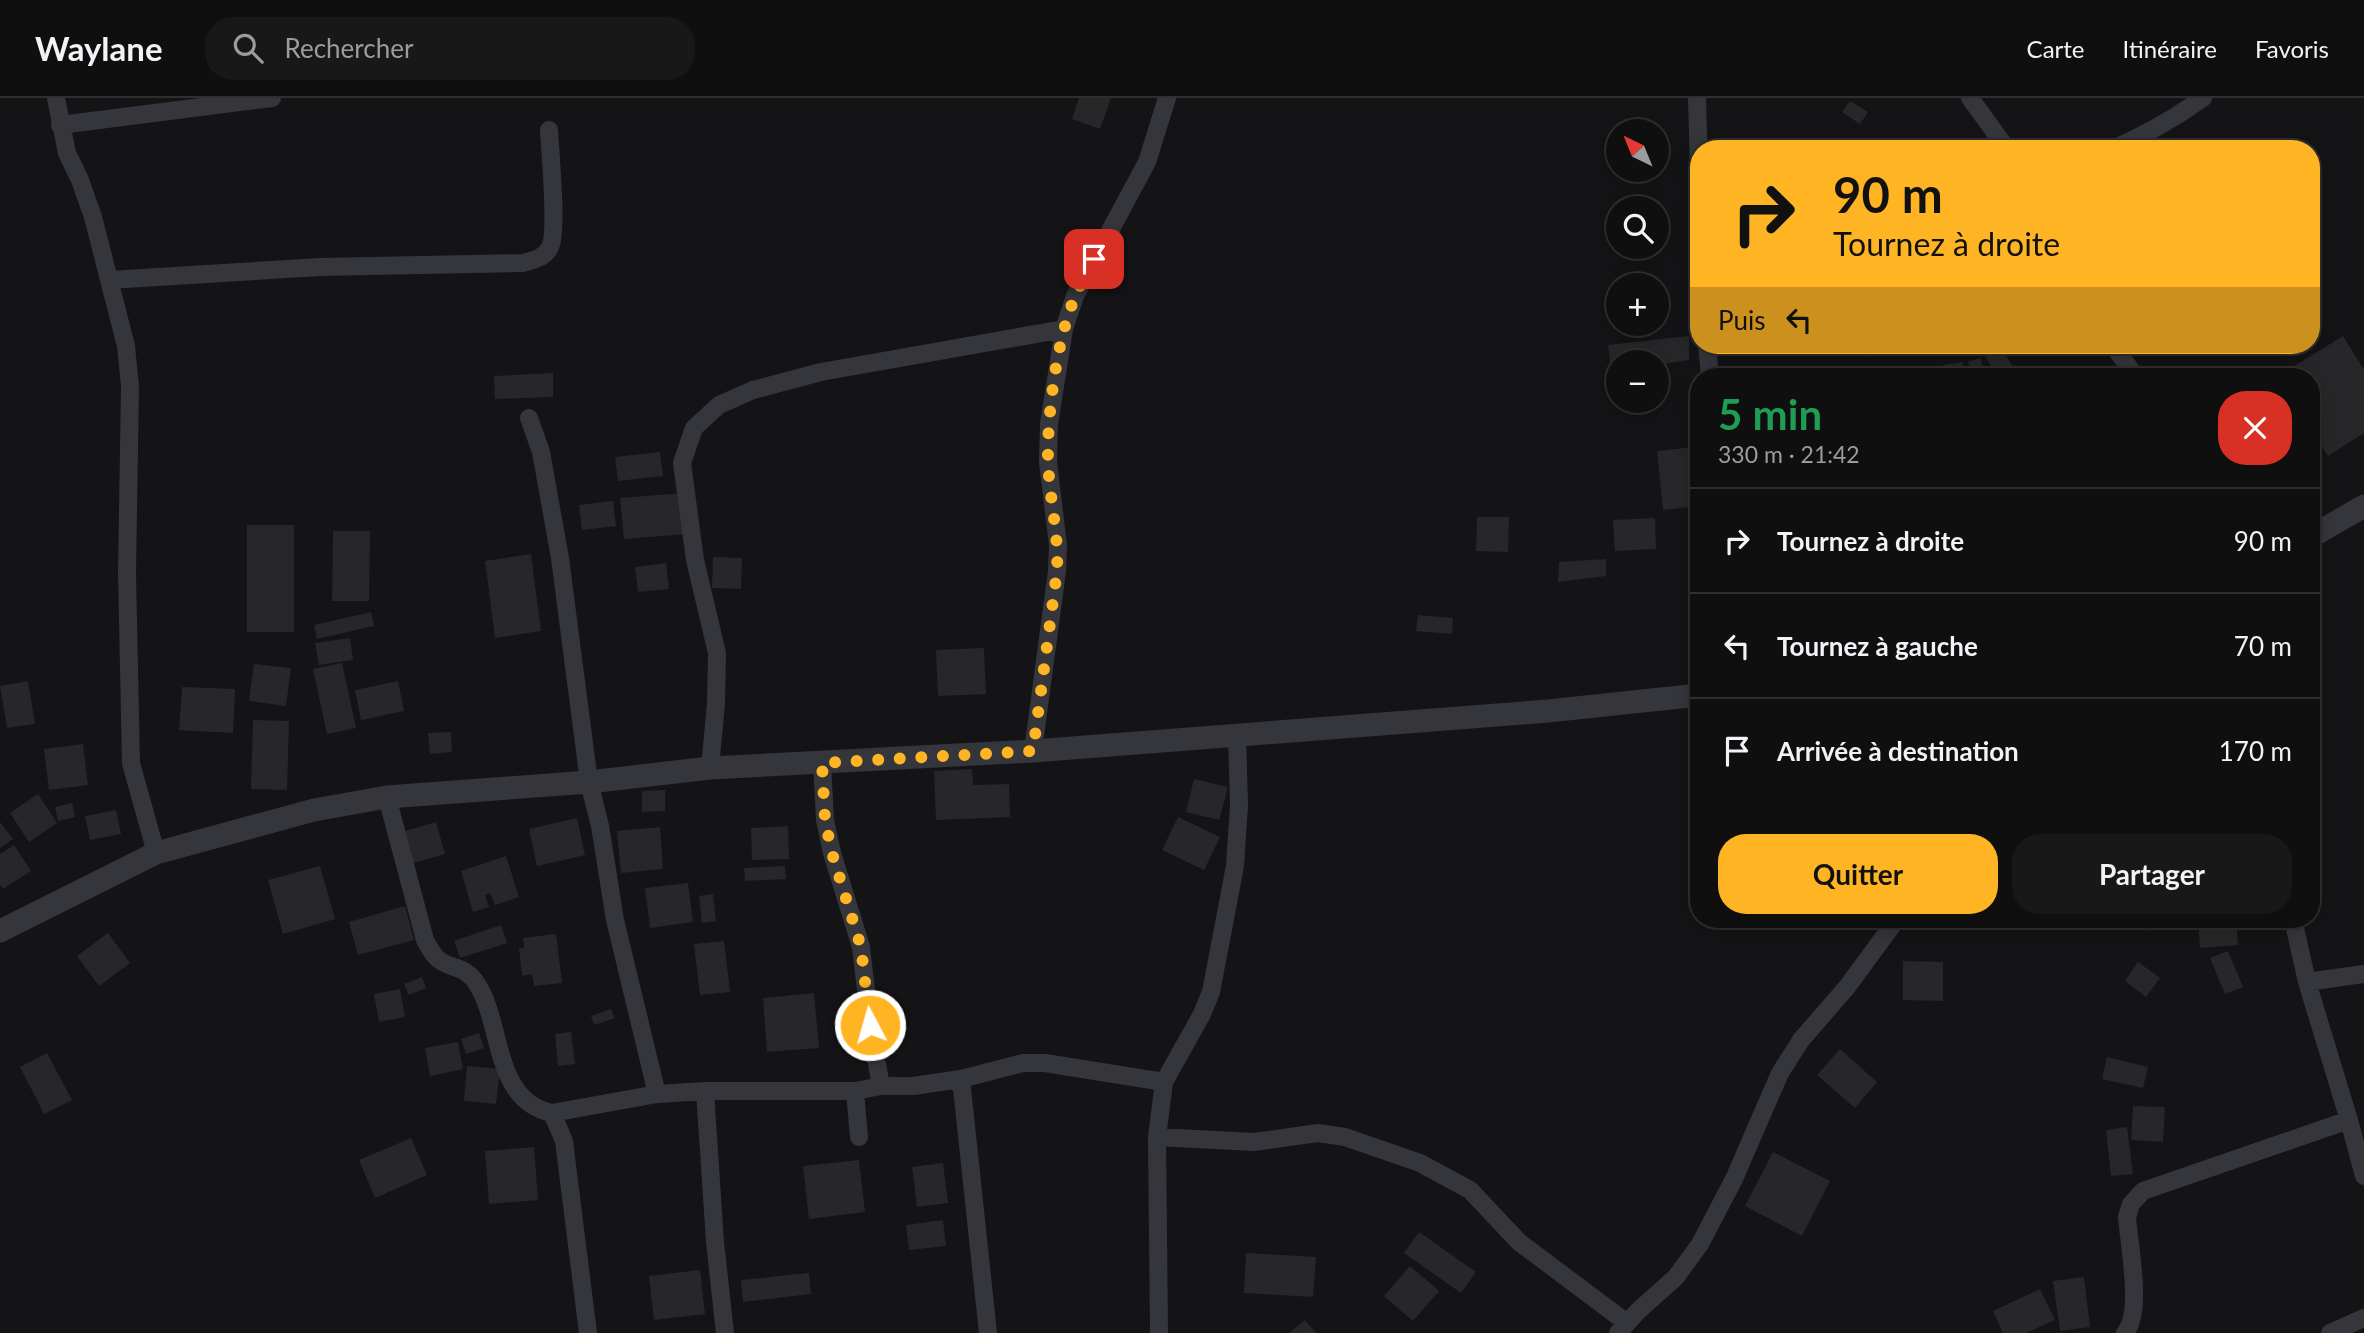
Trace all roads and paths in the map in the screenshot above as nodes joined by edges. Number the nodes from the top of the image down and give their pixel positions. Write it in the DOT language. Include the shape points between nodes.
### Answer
graph roads {
  1 [pos="56,98"];
  2 [pos="272,98"];
  3 [pos="1167,98"];
  4 [pos="1696,98"];
  5 [pos="1970,98"];
  6 [pos="2203,98"];
  7 [pos="60,125"];
  8 [pos="549,130"];
  9 [pos="1698,140"];
  10 [pos="2000,140"];
  11 [pos="2133,140"];
  12 [pos="109,279"];
  13 [pos="1064,329"];
  14 [pos="529,418"];
  15 [pos="2364,506"];
  16 [pos="2320,531"];
  17 [pos="1690,696"];
  18 [pos="1237,735"];
  19 [pos="1033,751"];
  20 [pos="822,763"];
  21 [pos="710,768"];
  22 [pos="589,782"];
  23 [pos="387,797"];
  24 [pos="156,853"];
  25 [pos="1890,928"];
  26 [pos="2295,928"];
  27 [pos="0,931"];
  28 [pos="2364,974"];
  29 [pos="2307,982"];
  30 [pos="961,1079"];
  31 [pos="1164,1082"];
  32 [pos="881,1086"];
  33 [pos="705,1091"];
  34 [pos="855,1091"];
  35 [pos="657,1094"];
  36 [pos="552,1113"];
  37 [pos="2349,1120"];
  38 [pos="859,1137"];
  39 [pos="1157,1137"];
  40 [pos="2364,1176"];
  41 [pos="2364,1318"];
  42 [pos="1623,1328"];
  43 [pos="588,1333"];
  44 [pos="725,1333"];
  45 [pos="988,1333"];
  46 [pos="1158,1333"];
  47 [pos="2125,1333"];
  48 [pos="2330,1333"];
  1 -- 7 [label="street"];
  2 -- 7 [label="street"];
  3 -- 13 [label="street" via="1147,162 1075,296"];
  4 -- 9 [label="street"];
  5 -- 10 [label="street"];
  6 -- 11 [label="street"];
  7 -- 12 [label="street" via="93,217"];
  8 -- 12 [label="street" via="553,228 550,247 539,259"];
  12 -- 24 [label="street" via="126,346 130,387 131,763"];
  13 -- 19 [label="street" via="1049,424 1057,571"];
  13 -- 21 [label="street" via="821,372 753,390 719,405 694,428 682,463 695,560 718,653"];
  14 -- 22 [label="street" via="541,452 560,558"];
  15 -- 16 [label="street"];
  17 -- 18 [label="street"];
  18 -- 19 [label="street"];
  18 -- 31 [label="street" via="1235,866 1211,992"];
  19 -- 20 [label="street"];
  20 -- 21 [label="street"];
  20 -- 32 [label="street" via="825,820 861,947"];
  21 -- 22 [label="street"];
  22 -- 23 [label="street"];
  22 -- 35 [label="street" via="615,920"];
  23 -- 24 [label="street" via="314,810"];
  23 -- 36 [label="street" via="425,940 438,960 461,968 476,982 517,1092 538,1110"];
  24 -- 27 [label="street"];
  25 -- 42 [label="street" via="1780,1073 1700,1244 1676,1277"];
  26 -- 29 [label="street"];
  28 -- 29 [label="street"];
  29 -- 37 [label="street"];
  30 -- 31 [label="street" via="1023,1063 1045,1063"];
  30 -- 32 [label="street"];
  30 -- 45 [label="street"];
  31 -- 39 [label="street"];
  32 -- 34 [label="street"];
  33 -- 34 [label="street"];
  33 -- 35 [label="street"];
  33 -- 44 [label="street"];
  34 -- 38 [label="street"];
  35 -- 36 [label="street"];
  36 -- 43 [label="street" via="564,1141"];
  37 -- 40 [label="street"];
  37 -- 47 [label="street" via="2143,1191 2127,1217 2135,1307"];
  39 -- 42 [label="street" via="1255,1142 1318,1133 1345,1137 1420,1163 1470,1190 1519,1242"];
  39 -- 46 [label="street"];
  41 -- 48 [label="street"];
}
